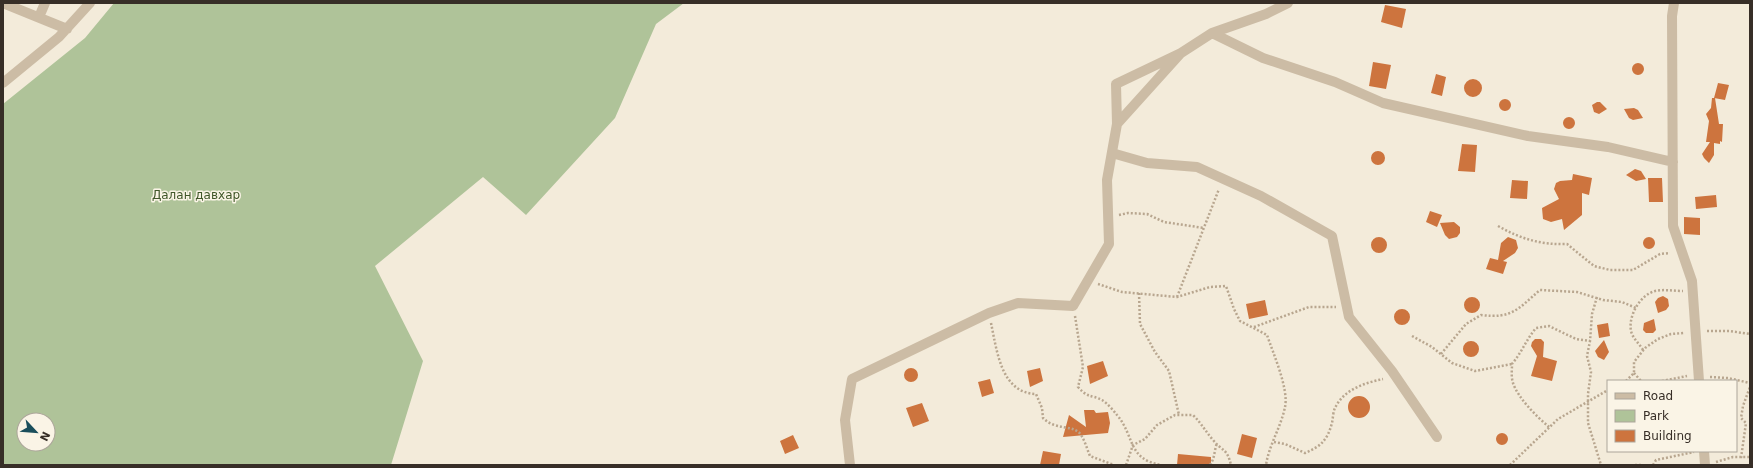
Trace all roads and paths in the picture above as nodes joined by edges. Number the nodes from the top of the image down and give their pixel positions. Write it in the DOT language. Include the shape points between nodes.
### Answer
graph roads {
  1 [pos="3,3"];
  2 [pos="45,3"];
  3 [pos="90,3"];
  4 [pos="1288,3"];
  5 [pos="1674,3"];
  6 [pos="39,17"];
  7 [pos="67,29"];
  8 [pos="1212,33"];
  9 [pos="1181,53"];
  10 [pos="3,83"];
  11 [pos="1117,124"];
  12 [pos="1112,154"];
  13 [pos="1672,162"];
  14 [pos="1223,179"];
  15 [pos="1108,217"];
  16 [pos="1498,226"];
  17 [pos="1204,228"];
  18 [pos="1683,251"];
  19 [pos="1088,280"];
  20 [pos="1693,292"];
  21 [pos="1139,293"];
  22 [pos="1177,297"];
  23 [pos="1597,298"];
  24 [pos="1346,304"];
  25 [pos="1073,306"];
  26 [pos="1636,308"];
  27 [pos="989,313"];
  28 [pos="1254,327"];
  29 [pos="1696,332"];
  30 [pos="1750,334"];
  31 [pos="1412,336"];
  32 [pos="1590,341"];
  33 [pos="1643,350"];
  34 [pos="1441,354"];
  35 [pos="1512,364"];
  36 [pos="1634,373"];
  37 [pos="1396,376"];
  38 [pos="1699,378"];
  39 [pos="1627,380"];
  40 [pos="1640,380"];
  41 [pos="1674,380"];
  42 [pos="1737,380"];
  43 [pos="1737,380"];
  44 [pos="1750,383"];
  45 [pos="1750,387"];
  46 [pos="1607,390"];
  47 [pos="1588,400"];
  48 [pos="1179,415"];
  49 [pos="1549,427"];
  50 [pos="1437,437"];
  51 [pos="1274,442"];
  52 [pos="1217,443"];
  53 [pos="1133,445"];
  54 [pos="1692,452"];
  55 [pos="1704,452"];
  56 [pos="1750,457"];
  57 [pos="1741,458"];
  58 [pos="1710,464"];
  59 [pos="850,465"];
  60 [pos="1114,465"];
  61 [pos="1126,465"];
  62 [pos="1161,465"];
  63 [pos="1210,465"];
  64 [pos="1231,465"];
  65 [pos="1266,465"];
  66 [pos="1510,465"];
  67 [pos="1601,465"];
  68 [pos="1635,465"];
  69 [pos="1642,465"];
  70 [pos="1654,465"];
  1 -- 6 [label="street"];
  2 -- 6 [label="street"];
  3 -- 7 [label="street"];
  4 -- 8 [label="street" via="1266,14"];
  5 -- 13 [label="street"];
  6 -- 7 [label="street"];
  7 -- 10 [label="street" via="43,52"];
  8 -- 9 [label="street"];
  8 -- 13 [label="street" via="1263,58 1335,82 1383,103 1528,136 1608,147"];
  9 -- 11 [label="street"];
  9 -- 11 [label="street" via="1116,84"];
  11 -- 12 [label="street"];
  12 -- 14 [label="street" via="1147,162 1197,167"];
  12 -- 15 [label="street" via="1107,180"];
  13 -- 18 [label="street" via="1674,226"];
  14 -- 17 [label="path"];
  14 -- 24 [label="street" via="1261,196 1332,236"];
  15 -- 17 [label="path" via="1128,213 1147,214 1164,222"];
  15 -- 19 [label="street" via="1109,244"];
  16 -- 18 [label="path" via="1534,242 1567,244 1594,266 1610,270 1633,270 1660,254"];
  17 -- 22 [label="path"];
  18 -- 20 [label="street"];
  19 -- 21 [label="path" via="1122,292"];
  19 -- 25 [label="street"];
  20 -- 26 [label="path" via="1667,289 1653,292 1643,298"];
  20 -- 29 [label="street"];
  21 -- 22 [label="path"];
  21 -- 48 [label="path" via="1140,324 1169,371"];
  22 -- 28 [label="path" via="1210,287 1226,286 1240,321"];
  23 -- 26 [label="path" via="1622,302"];
  23 -- 32 [label="path" via="1592,314"];
  23 -- 34 [label="path" via="1566,290 1540,290 1515,312 1481,315 1466,324"];
  24 -- 28 [label="path" via="1332,308 1309,307"];
  24 -- 37 [label="street" via="1349,317"];
  25 -- 27 [label="street" via="1018,303"];
  25 -- 53 [label="path" via="1083,367 1078,387 1086,396 1102,400 1118,416"];
  26 -- 33 [label="path" via="1631,330"];
  27 -- 59 [label="street" via="852,379 845,420"];
  27 -- 60 [label="path" via="999,358 1007,379 1028,394 1036,394 1043,418 1049,424 1075,429 1081,435 1090,456"];
  28 -- 51 [label="path" via="1267,335 1286,392 1286,406"];
  29 -- 30 [label="path" via="1729,331"];
  29 -- 33 [label="path" via="1671,334"];
  29 -- 38 [label="street"];
  31 -- 34 [label="path"];
  32 -- 35 [label="path" via="1576,339 1549,326 1536,328 1528,337 1522,353"];
  32 -- 47 [label="path" via="1587,356 1591,372"];
  33 -- 36 [label="path" via="1634,362"];
  34 -- 35 [label="path" via="1452,362 1475,371"];
  35 -- 49 [label="path" via="1515,387 1534,415"];
  36 -- 39 [label="path"];
  36 -- 40 [label="path"];
  37 -- 50 [label="street"];
  37 -- 51 [label="path" via="1366,383 1347,392 1335,408 1330,431 1319,447 1305,453"];
  38 -- 41 [label="path"];
  38 -- 42 [label="path"];
  43 -- 44 [label="path"];
  45 -- 57 [label="path" via="1741,418 1746,423"];
  46 -- 47 [label="path"];
  47 -- 49 [label="path"];
  47 -- 67 [label="path" via="1588,423"];
  48 -- 52 [label="path" via="1193,415"];
  48 -- 53 [label="path" via="1174,415 1157,425 1145,439"];
  49 -- 66 [label="path"];
  51 -- 65 [label="path"];
  52 -- 63 [label="path"];
  52 -- 64 [label="path" via="1228,452"];
  53 -- 61 [label="path"];
  53 -- 62 [label="path" via="1140,457"];
  54 -- 70 [label="path" via="1656,460"];
  55 -- 58 [label="street"];
  56 -- 57 [label="path"];
  57 -- 58 [label="path" via="1725,458"];
  68 -- 69 [label="path"];
}
